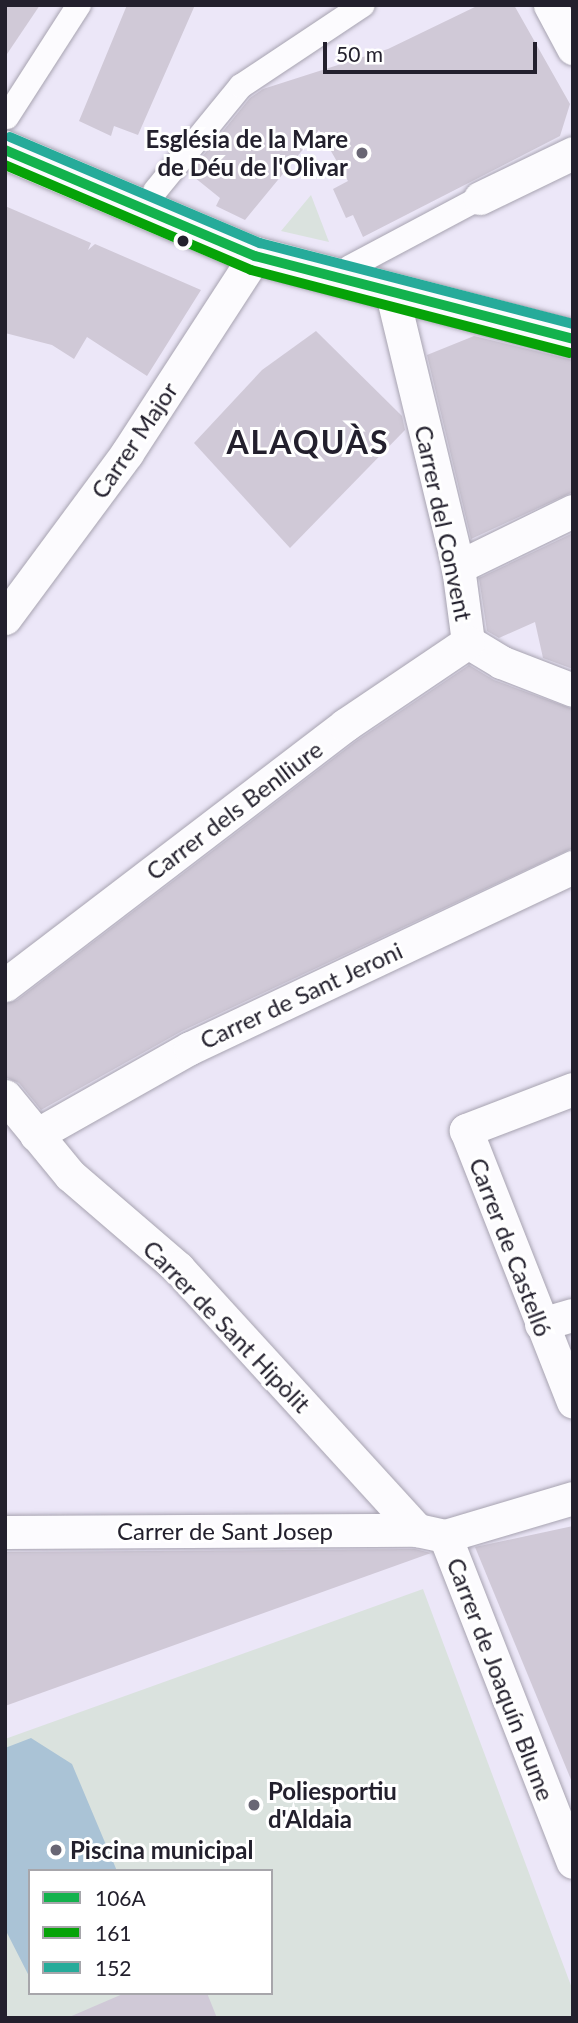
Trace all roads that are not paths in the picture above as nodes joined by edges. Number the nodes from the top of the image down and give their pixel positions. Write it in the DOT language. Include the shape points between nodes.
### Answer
graph roads {
  1 [pos="79,5"];
  2 [pos="363,5"];
  3 [pos="550,5"];
  4 [pos="571,43"];
  5 [pos="6,134"];
  6 [pos="573,153"];
  7 [pos="155,191"];
  8 [pos="480,198"];
  9 [pos="255,256"];
  10 [pos="350,267"];
  11 [pos="397,292"];
  12 [pos="573,339"];
  13 [pos="573,511"];
  14 [pos="458,567"];
  15 [pos="5,618"];
  16 [pos="468,642"];
  17 [pos="573,690"];
  18 [pos="571,877"];
  19 [pos="5,985"];
  20 [pos="573,1090"];
  21 [pos="5,1096"];
  22 [pos="36,1135"];
  23 [pos="573,1315"];
  24 [pos="541,1324"];
  25 [pos="573,1402"];
  26 [pos="573,1498"];
  27 [pos="5,1532"];
  28 [pos="431,1533"];
  29 [pos="573,1862"];
  1 -- 5 [label="street"];
  2 -- 7 [label="street" via="242,86"];
  3 -- 4 [label="street"];
  5 -- 9 [label="street"];
  6 -- 8 [label="street"];
  8 -- 10 [label="street"];
  9 -- 11 [label="street"];
  9 -- 15 [label="street, Carrer Major" via="127,453"];
  11 -- 12 [label="street"];
  11 -- 14 [label="street, Carrer del Convent" via="394,302"];
  13 -- 14 [label="street"];
  14 -- 16 [label="street, Carrer del Convent"];
  16 -- 17 [label="street, Carrer del Convent" via="501,662"];
  16 -- 19 [label="street, Carrer dels Benlliure" via="345,725"];
  18 -- 22 [label="street, Carrer de Sant Jeroni" via="190,1048"];
  20 -- 24 [label="street, Carrer de Castelló" via="466,1130"];
  21 -- 22 [label="street, Carrer de Sant Hipòlit"];
  22 -- 28 [label="street, Carrer de Sant Hipòlit" via="70,1175 178,1268"];
  23 -- 24 [label="street"];
  24 -- 25 [label="street, Carrer de Castelló"];
  26 -- 28 [label="street, Carrer de Sant Josep"];
  27 -- 28 [label="street, Carrer de Sant Josep"];
  28 -- 29 [label="street, Carrer de Joaquín Blume"];
}
